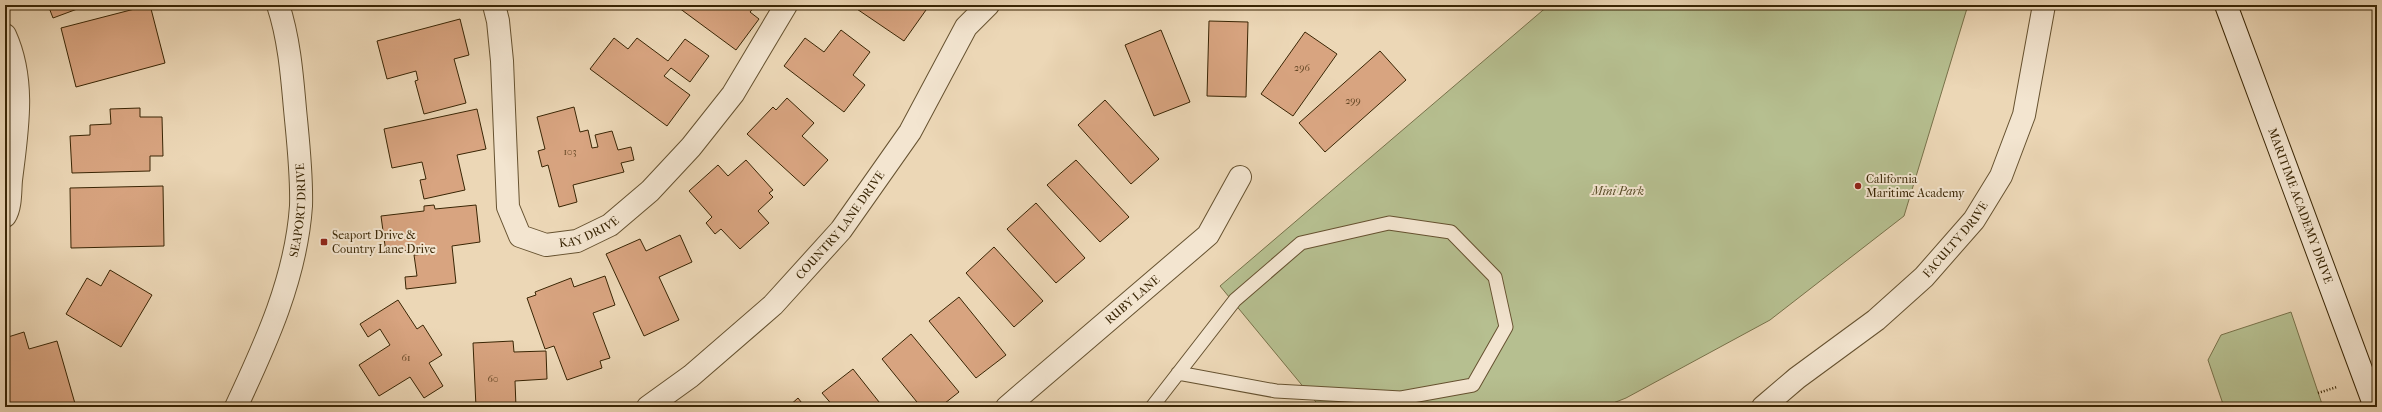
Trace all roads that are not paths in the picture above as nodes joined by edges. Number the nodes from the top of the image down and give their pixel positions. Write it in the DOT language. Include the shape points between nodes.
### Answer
graph roads {
  1 [pos="278,5"];
  2 [pos="494,5"];
  3 [pos="786,5"];
  4 [pos="988,5"];
  5 [pos="2044,5"];
  6 [pos="2226,5"];
  7 [pos="5,35"];
  8 [pos="1240,177"];
  9 [pos="5,216"];
  10 [pos="1178,373"];
  11 [pos="236,407"];
  12 [pos="648,407"];
  13 [pos="1007,407"];
  14 [pos="1152,407"];
  15 [pos="1763,407"];
  16 [pos="2375,407"];
  1 -- 11 [label="street, SEAPORT DRIVE" via="293,86 301,205 289,273 270,334"];
  2 -- 3 [label="street, KAY DRIVE" via="502,60 508,207 520,236 546,245 577,241 610,225 650,191 733,94"];
  4 -- 12 [label="street, COUNTRY LANE DRIVE" via="966,27 910,132 841,230 772,305 691,376"];
  5 -- 15 [label="street, FACULTY DRIVE" via="2024,115 2001,176 1974,220 1924,277 1876,320 1797,378"];
  6 -- 16 [label="street, MARITIME ACADEMY DRIVE"];
  7 -- 9 [label="street" via="13,53 19,85 18,129"];
  8 -- 13 [label="street, RUBY LANE" via="1208,235"];
  10 -- 10 [label="lane" via="1235,300 1301,243 1389,223 1451,232 1495,277 1506,327 1473,385 1402,398 1276,391"];
  10 -- 14 [label="lane"];
}
